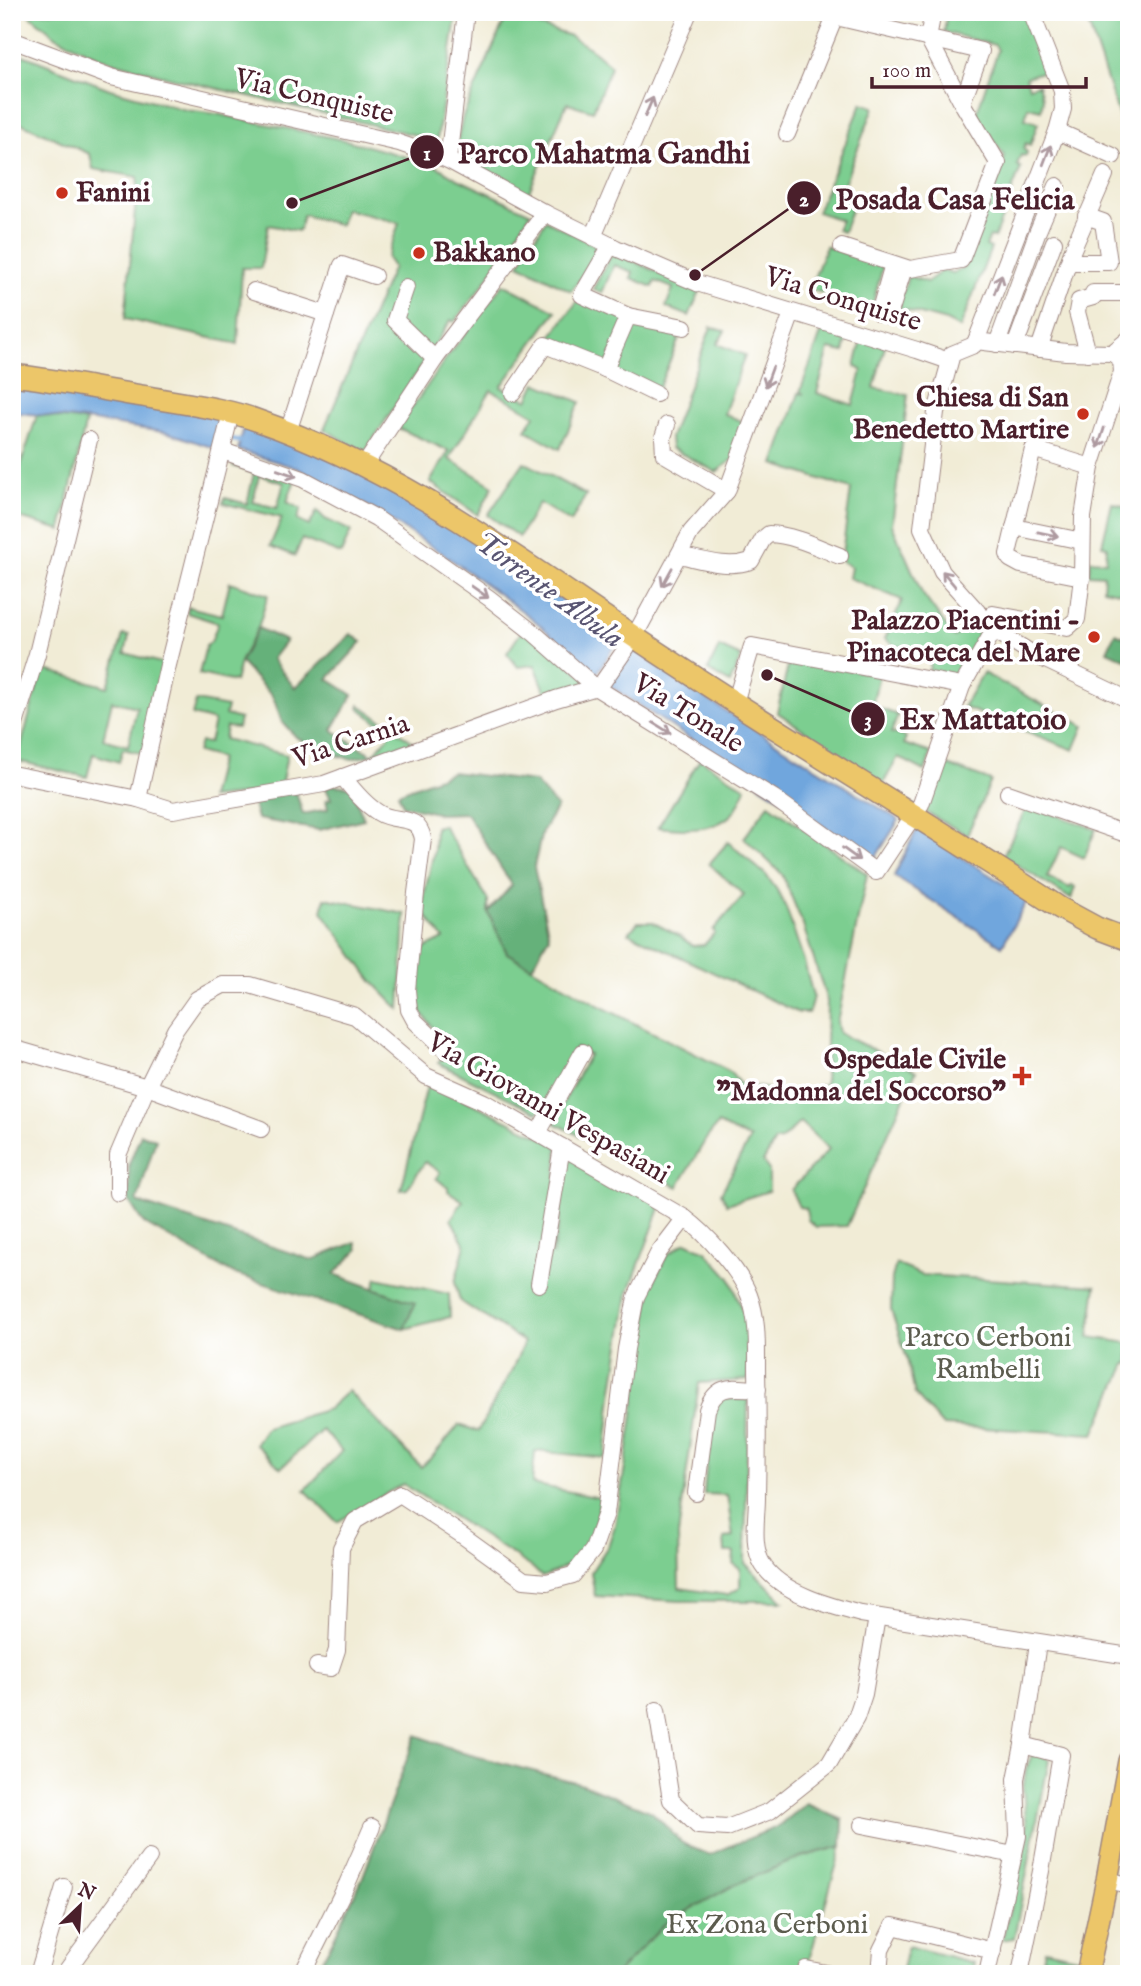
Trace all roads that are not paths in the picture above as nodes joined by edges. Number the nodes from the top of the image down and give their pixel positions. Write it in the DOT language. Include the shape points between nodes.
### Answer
graph roads {
  1 [pos="466,12"];
  2 [pos="689,12"];
  3 [pos="815,12"];
  4 [pos="933,12"];
  5 [pos="1031,12"];
  6 [pos="835,17"];
  7 [pos="928,38"];
  8 [pos="12,40"];
  9 [pos="962,103"];
  10 [pos="1057,131"];
  11 [pos="787,134"];
  12 [pos="1113,156"];
  13 [pos="448,160"];
  14 [pos="1105,175"];
  15 [pos="1057,186"];
  16 [pos="545,213"];
  17 [pos="1086,216"];
  18 [pos="1020,226"];
  19 [pos="1037,233"];
  20 [pos="593,237"];
  21 [pos="1054,242"];
  22 [pos="611,245"];
  23 [pos="842,247"];
  24 [pos="1071,256"];
  25 [pos="899,266"];
  26 [pos="374,276"];
  27 [pos="406,288"];
  28 [pos="254,291"];
  29 [pos="1129,293"];
  30 [pos="1053,306"];
  31 [pos="1077,312"];
  32 [pos="792,313"];
  33 [pos="326,314"];
  34 [pos="884,314"];
  35 [pos="628,316"];
  36 [pos="684,327"];
  37 [pos="1129,340"];
  38 [pos="976,341"];
  39 [pos="998,344"];
  40 [pos="1015,346"];
  41 [pos="1039,349"];
  42 [pos="1088,353"];
  43 [pos="1112,353"];
  44 [pos="435,359"];
  45 [pos="949,361"];
  46 [pos="605,369"];
  47 [pos="1125,374"];
  48 [pos="12,375"];
  49 [pos="513,393"];
  50 [pos="656,394"];
  51 [pos="230,417"];
  52 [pos="667,425"];
  53 [pos="288,432"];
  54 [pos="89,440"];
  55 [pos="222,451"];
  56 [pos="364,466"];
  57 [pos="1091,467"];
  58 [pos="727,491"];
  59 [pos="1014,527"];
  60 [pos="1082,541"];
  61 [pos="679,555"];
  62 [pos="840,556"];
  63 [pos="1083,577"];
  64 [pos="994,630"];
  65 [pos="631,642"];
  66 [pos="962,686"];
  67 [pos="598,687"];
  68 [pos="1129,700"];
  69 [pos="735,703"];
  70 [pos="12,734"];
  71 [pos="12,774"];
  72 [pos="343,778"];
  73 [pos="1008,793"];
  74 [pos="138,799"];
  75 [pos="910,823"];
  76 [pos="1129,835"];
  77 [pos="1129,940"];
  78 [pos="12,1048"];
  79 [pos="446,1051"];
  80 [pos="583,1052"];
  81 [pos="147,1087"];
  82 [pos="261,1129"];
  83 [pos="538,1133"];
  84 [pos="562,1147"];
  85 [pos="118,1193"];
  86 [pos="685,1218"];
  87 [pos="539,1284"];
  88 [pos="758,1389"];
  89 [pos="696,1493"];
  90 [pos="877,1617"];
  91 [pos="1038,1643"];
  92 [pos="1129,1656"];
  93 [pos="317,1666"];
  94 [pos="657,1710"];
  95 [pos="1023,1745"];
  96 [pos="1129,1761"];
  97 [pos="862,1825"];
  98 [pos="372,1827"];
  99 [pos="1014,1855"];
  100 [pos="149,1858"];
  101 [pos="1107,1880"];
  102 [pos="1129,1885"];
  103 [pos="64,1887"];
  104 [pos="993,1951"];
  105 [pos="806,1969"];
  106 [pos="38,1974"];
  107 [pos="64,1974"];
  108 [pos="302,1974"];
  109 [pos="831,1974"];
  110 [pos="879,1974"];
  111 [pos="987,1974"];
  112 [pos="1020,1974"];
  113 [pos="1087,1974"];
  1 -- 13 [label="street"];
  20 -- 2 [label="street, one-way"];
  3 -- 6 [label="street"];
  4 -- 7 [label="street"];
  5 -- 10 [label="street" via="1062,91"];
  6 -- 7 [label="street"];
  6 -- 11 [label="street"];
  7 -- 9 [label="street"];
  7 -- 9 [label="street" via="981,51"];
  8 -- 13 [label="street, Via Conquiste" via="111,77 398,143"];
  9 -- 25 [label="street" via="998,163 961,260 910,269"];
  10 -- 12 [label="street"];
  18 -- 10 [label="street, one-way"];
  13 -- 16 [label="street, Via Conquiste"];
  14 -- 17 [label="street"];
  15 -- 19 [label="street"];
  16 -- 20 [label="street, Via Conquiste"];
  16 -- 44 [label="street"];
  17 -- 24 [label="street"];
  17 -- 24 [label="street" via="1103,222 1109,262"];
  18 -- 19 [label="street"];
  38 -- 18 [label="street, one-way"];
  19 -- 21 [label="street"];
  19 -- 39 [label="street"];
  20 -- 22 [label="street, Via Conquiste"];
  21 -- 24 [label="street"];
  21 -- 40 [label="street"];
  22 -- 32 [label="street, Via Conquiste" via="697,283"];
  22 -- 35 [label="street" via="582,295"];
  23 -- 25 [label="street"];
  24 -- 30 [label="street"];
  25 -- 34 [label="street"];
  26 -- 33 [label="street" via="342,265"];
  27 -- 44 [label="street" via="395,320"];
  28 -- 33 [label="street"];
  29 -- 31 [label="street" via="1093,293 1079,301"];
  30 -- 31 [label="street"];
  30 -- 41 [label="street"];
  31 -- 42 [label="street"];
  32 -- 45 [label="street, Via Conquiste"];
  32 -- 58 [label="street, one-way"];
  33 -- 53 [label="street"];
  35 -- 36 [label="street"];
  35 -- 46 [label="street"];
  37 -- 43 [label="street"];
  38 -- 39 [label="street"];
  38 -- 45 [label="street" via="952,354"];
  39 -- 40 [label="street"];
  40 -- 41 [label="street"];
  41 -- 42 [label="street"];
  42 -- 43 [label="street"];
  43 -- 47 [label="street" via="1121,360"];
  44 -- 56 [label="street"];
  64 -- 45 [label="street, one-way" via="942,572 922,528 936,412"];
  46 -- 49 [label="street" via="545,345"];
  46 -- 50 [label="street"];
  47 -- 57 [label="street, one-way"];
  48 -- 51 [label="main road"];
  51 -- 53 [label="main road" via="260,421"];
  51 -- 55 [label="street"];
  52 -- 58 [label="street" via="664,454"];
  53 -- 56 [label="main road"];
  54 -- 70 [label="street" via="37,654"];
  55 -- 67 [label="street, Via Tonale, one-way" via="303,479 376,518 489,598"];
  55 -- 74 [label="street"];
  56 -- 65 [label="main road" via="449,512"];
  57 -- 59 [label="street" via="1032,449"];
  57 -- 60 [label="street"];
  58 -- 61 [label="street" via="691,531"];
  59 -- 60 [label="street, one-way"];
  59 -- 63 [label="street" via="1010,559"];
  60 -- 63 [label="street"];
  61 -- 62 [label="street" via="739,565 751,561 769,534"];
  61 -- 65 [label="street, one-way"];
  63 -- 64 [label="street" via="1077,619 1067,628 993,614"];
  64 -- 66 [label="street"];
  64 -- 68 [label="street"];
  65 -- 67 [label="street"];
  65 -- 69 [label="main road"];
  66 -- 69 [label="street" via="752,646"];
  66 -- 75 [label="street" via="926,793"];
  67 -- 72 [label="street, Via Carnia"];
  67 -- 75 [label="street, Via Tonale, one-way" via="879,868"];
  69 -- 75 [label="main road"];
  71 -- 74 [label="street, Via Carnia"];
  72 -- 74 [label="street, Via Carnia" via="173,810"];
  72 -- 79 [label="street" via="380,814 406,819 422,832 409,1010"];
  73 -- 76 [label="street"];
  75 -- 77 [label="main road" via="1069,914"];
  78 -- 81 [label="street"];
  80 -- 83 [label="street"];
  81 -- 82 [label="street"];
  81 -- 83 [label="street, Via Giovanni Vespasiani" via="175,1030 197,999 223,985 250,985 355,1016 426,1076"];
  81 -- 85 [label="street, Via Giovanni Vespasiani" via="118,1155"];
  83 -- 84 [label="street, Via Giovanni Vespasiani"];
  84 -- 86 [label="street, Via Giovanni Vespasiani"];
  84 -- 87 [label="street"];
  86 -- 88 [label="street, Via Giovanni Vespasiani" via="731,1266 748,1292 756,1321"];
  86 -- 93 [label="street" via="663,1245 636,1297 606,1513 593,1550 573,1574 547,1582 524,1580 400,1494 355,1521 341,1548 337,1650 331,1668"];
  88 -- 89 [label="street" via="725,1388 711,1398"];
  88 -- 90 [label="street, Via Giovanni Vespasiani" via="756,1542 761,1562 774,1577 803,1594"];
  90 -- 91 [label="street"];
  90 -- 94 [label="street" via="856,1718 829,1764 770,1811 727,1828 698,1826 671,1800"];
  91 -- 92 [label="street"];
  91 -- 95 [label="street"];
  95 -- 99 [label="street" via="1016,1779"];
  95 -- 112 [label="street" via="1061,1755"];
  96 -- 101 [label="main road"];
  97 -- 99 [label="street"];
  98 -- 108 [label="street"];
  99 -- 104 [label="street"];
  100 -- 107 [label="street"];
  101 -- 102 [label="street"];
  101 -- 113 [label="main road"];
  103 -- 106 [label="street"];
  104 -- 110 [label="street" via="893,1926 881,1950"];
  104 -- 111 [label="street"];
  105 -- 109 [label="street"];
}
